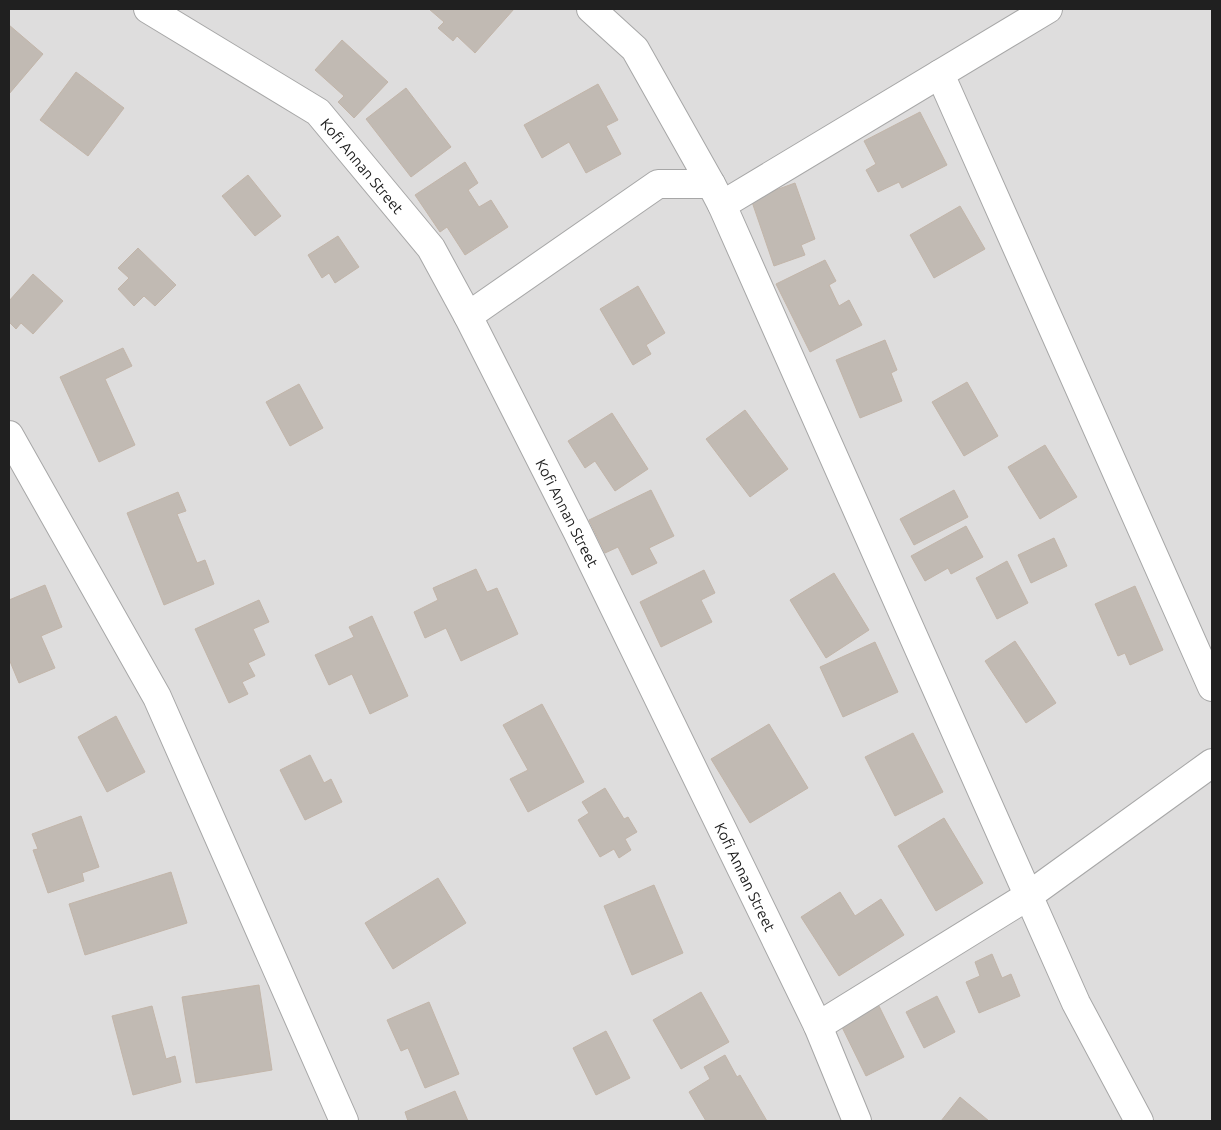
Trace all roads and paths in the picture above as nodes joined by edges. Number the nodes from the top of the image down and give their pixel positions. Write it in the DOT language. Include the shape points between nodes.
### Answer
graph roads {
  1 [pos="148,9"];
  2 [pos="591,9"];
  3 [pos="1048,9"];
  4 [pos="940,74"];
  5 [pos="717,194"];
  6 [pos="468,316"];
  7 [pos="9,435"];
  8 [pos="1212,687"];
  9 [pos="1212,762"];
  10 [pos="1028,896"];
  11 [pos="818,1026"];
  12 [pos="344,1121"];
  13 [pos="857,1121"];
  14 [pos="1139,1121"];
  1 -- 6 [label="street, Kofi Annan Street" via="318,112 431,248"];
  2 -- 5 [label="street" via="635,49"];
  3 -- 4 [label="street"];
  4 -- 5 [label="street"];
  4 -- 8 [label="street"];
  5 -- 6 [label="street" via="658,184"];
  5 -- 10 [label="street"];
  6 -- 11 [label="street, Kofi Annan Street"];
  7 -- 12 [label="street" via="157,696"];
  9 -- 10 [label="street"];
  10 -- 11 [label="street"];
  10 -- 14 [label="street" via="1076,1003"];
  11 -- 13 [label="street, Kofi Annan Street"];
}
